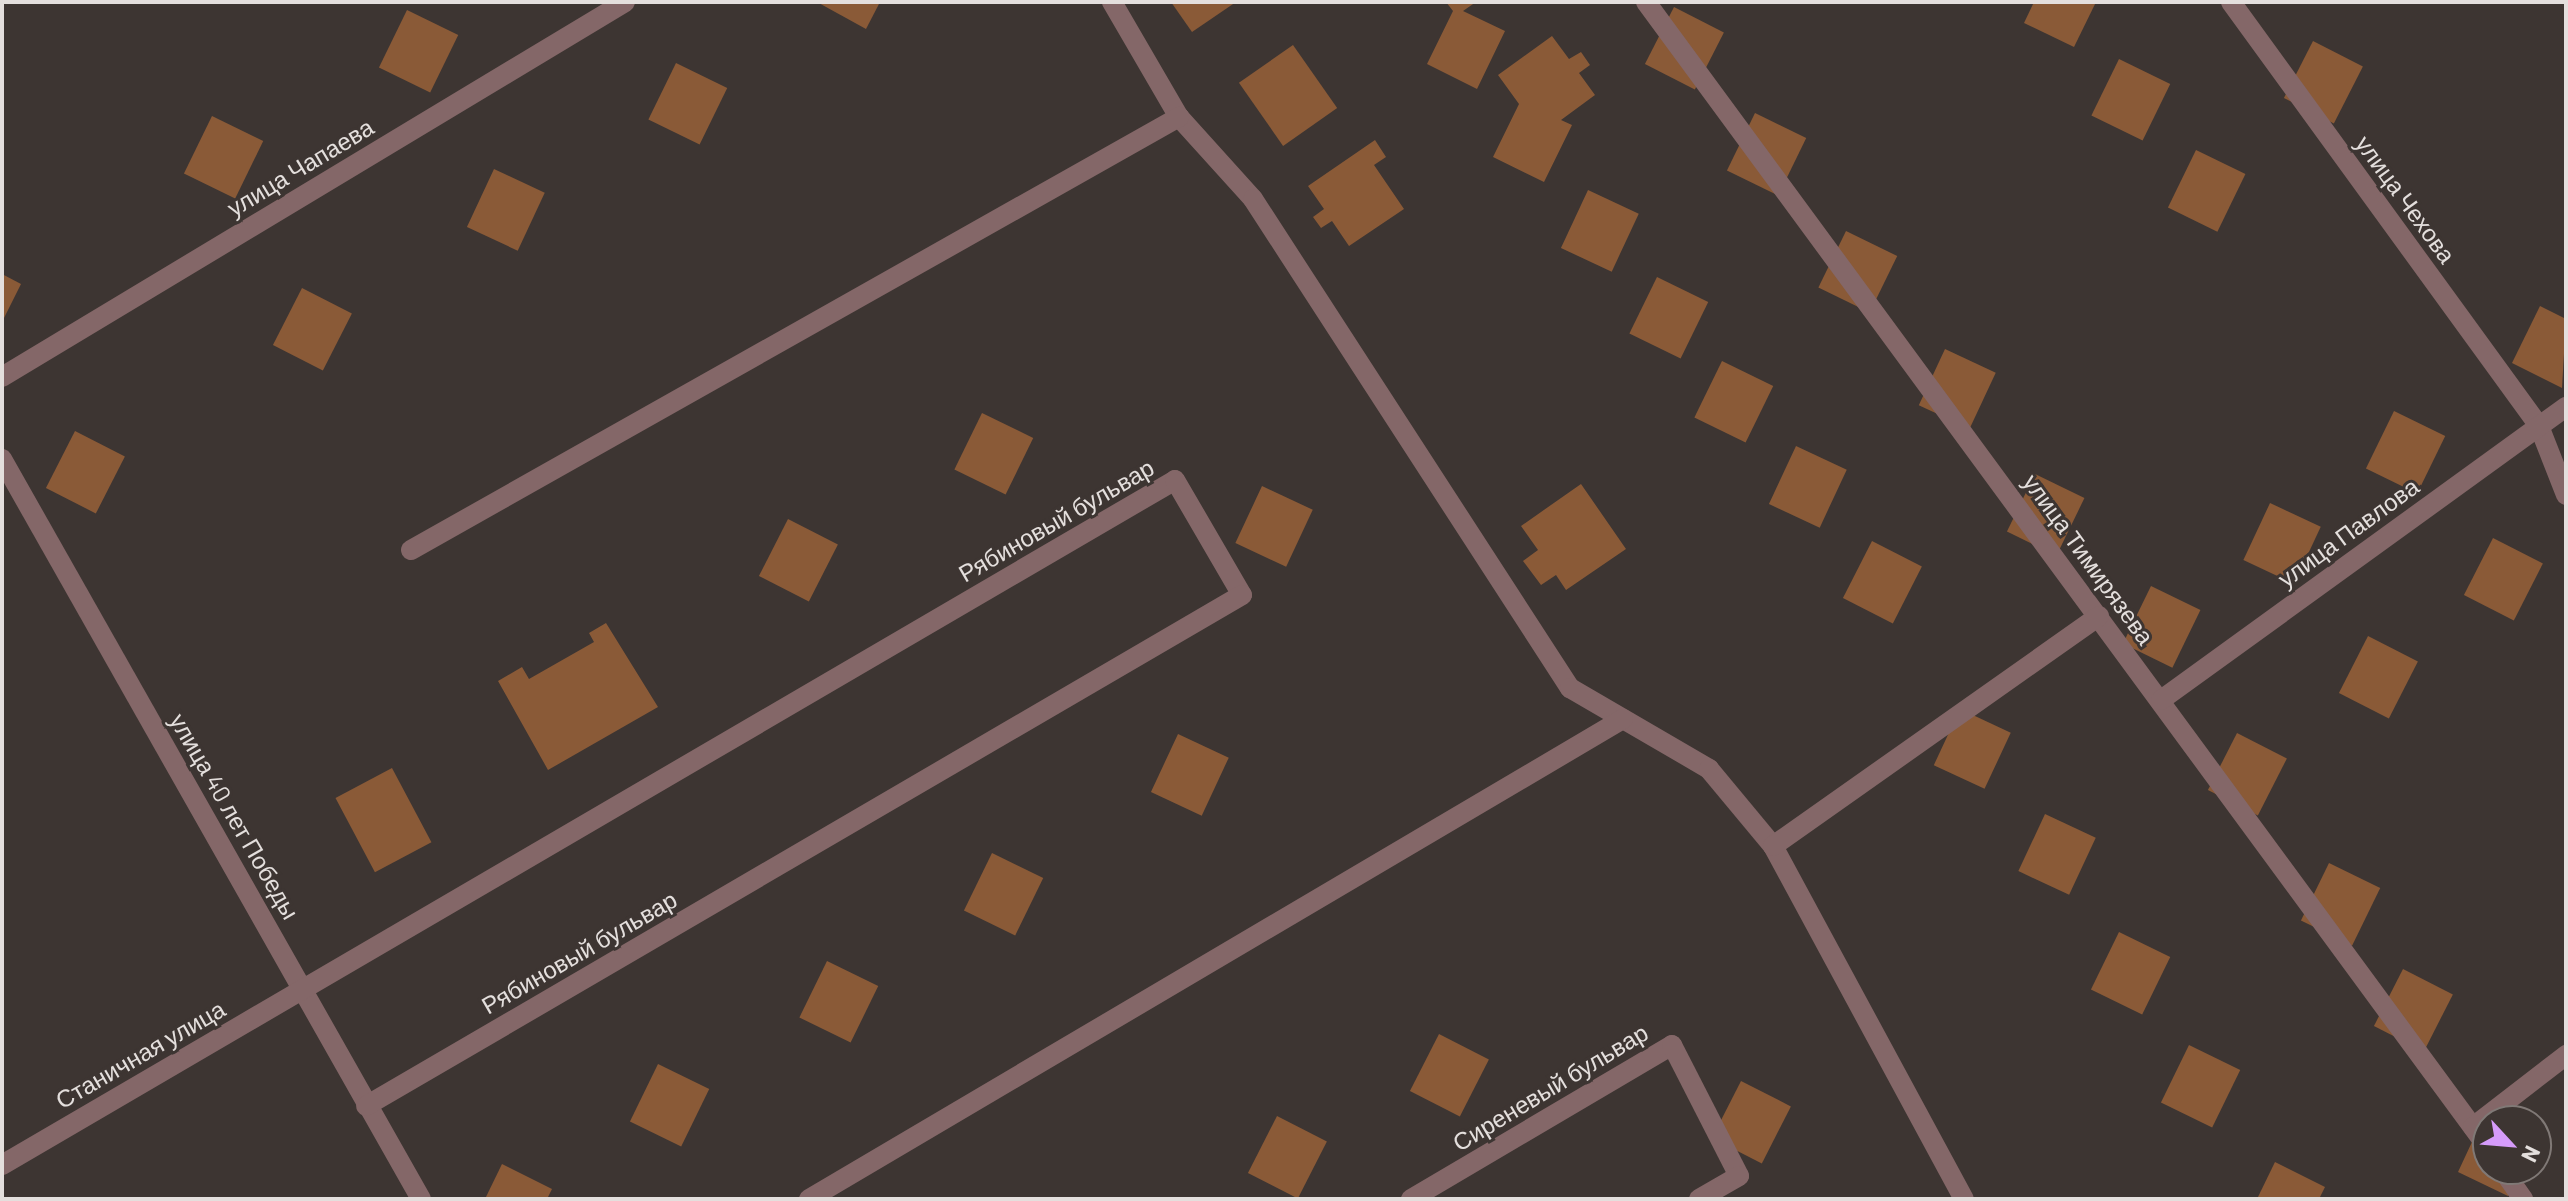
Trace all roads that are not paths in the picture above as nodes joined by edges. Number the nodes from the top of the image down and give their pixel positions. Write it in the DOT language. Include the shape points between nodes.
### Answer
graph roads {
  1 [pos="625,2"];
  2 [pos="1112,2"];
  3 [pos="1646,2"];
  4 [pos="2231,2"];
  5 [pos="1179,117"];
  6 [pos="2,377"];
  7 [pos="2566,407"];
  8 [pos="2539,426"];
  9 [pos="2,459"];
  10 [pos="2566,495"];
  11 [pos="411,550"];
  12 [pos="2099,616"];
  13 [pos="2161,700"];
  14 [pos="1623,719"];
  15 [pos="1773,846"];
  16 [pos="304,989"];
  17 [pos="2566,1055"];
  18 [pos="2501,1105"];
  19 [pos="366,1106"];
  20 [pos="2472,1126"];
  21 [pos="2,1165"];
  22 [pos="421,1199"];
  23 [pos="809,1199"];
  24 [pos="1411,1199"];
  25 [pos="1699,1199"];
  26 [pos="1964,1199"];
  1 -- 6 [label="street, улица Чапаева"];
  2 -- 5 [label="street"];
  3 -- 12 [label="street, улица Тимирязева"];
  4 -- 8 [label="street, улица Чехова"];
  5 -- 11 [label="street"];
  5 -- 14 [label="street" via="1253,199 1570,688"];
  7 -- 8 [label="street, улица Павлова"];
  8 -- 10 [label="street, улица Чехова"];
  8 -- 13 [label="street, улица Павлова"];
  9 -- 16 [label="street, улица 40 лет Победы"];
  12 -- 13 [label="street, улица Тимирязева"];
  12 -- 15 [label="street"];
  13 -- 20 [label="street, улица Тимирязева"];
  14 -- 15 [label="street" via="1709,769"];
  14 -- 23 [label="street"];
  15 -- 26 [label="street"];
  16 -- 19 [label="street, улица 40 лет Победы"];
  16 -- 19 [label="street, Рябиновый бульвар" via="1175,480 1242,595"];
  16 -- 21 [label="street, Станичная улица"];
  17 -- 18 [label="street"];
  19 -- 22 [label="street, улица 40 лет Победы"];
  24 -- 25 [label="street, Сиреневый бульвар" via="1672,1045 1739,1176"];
}
